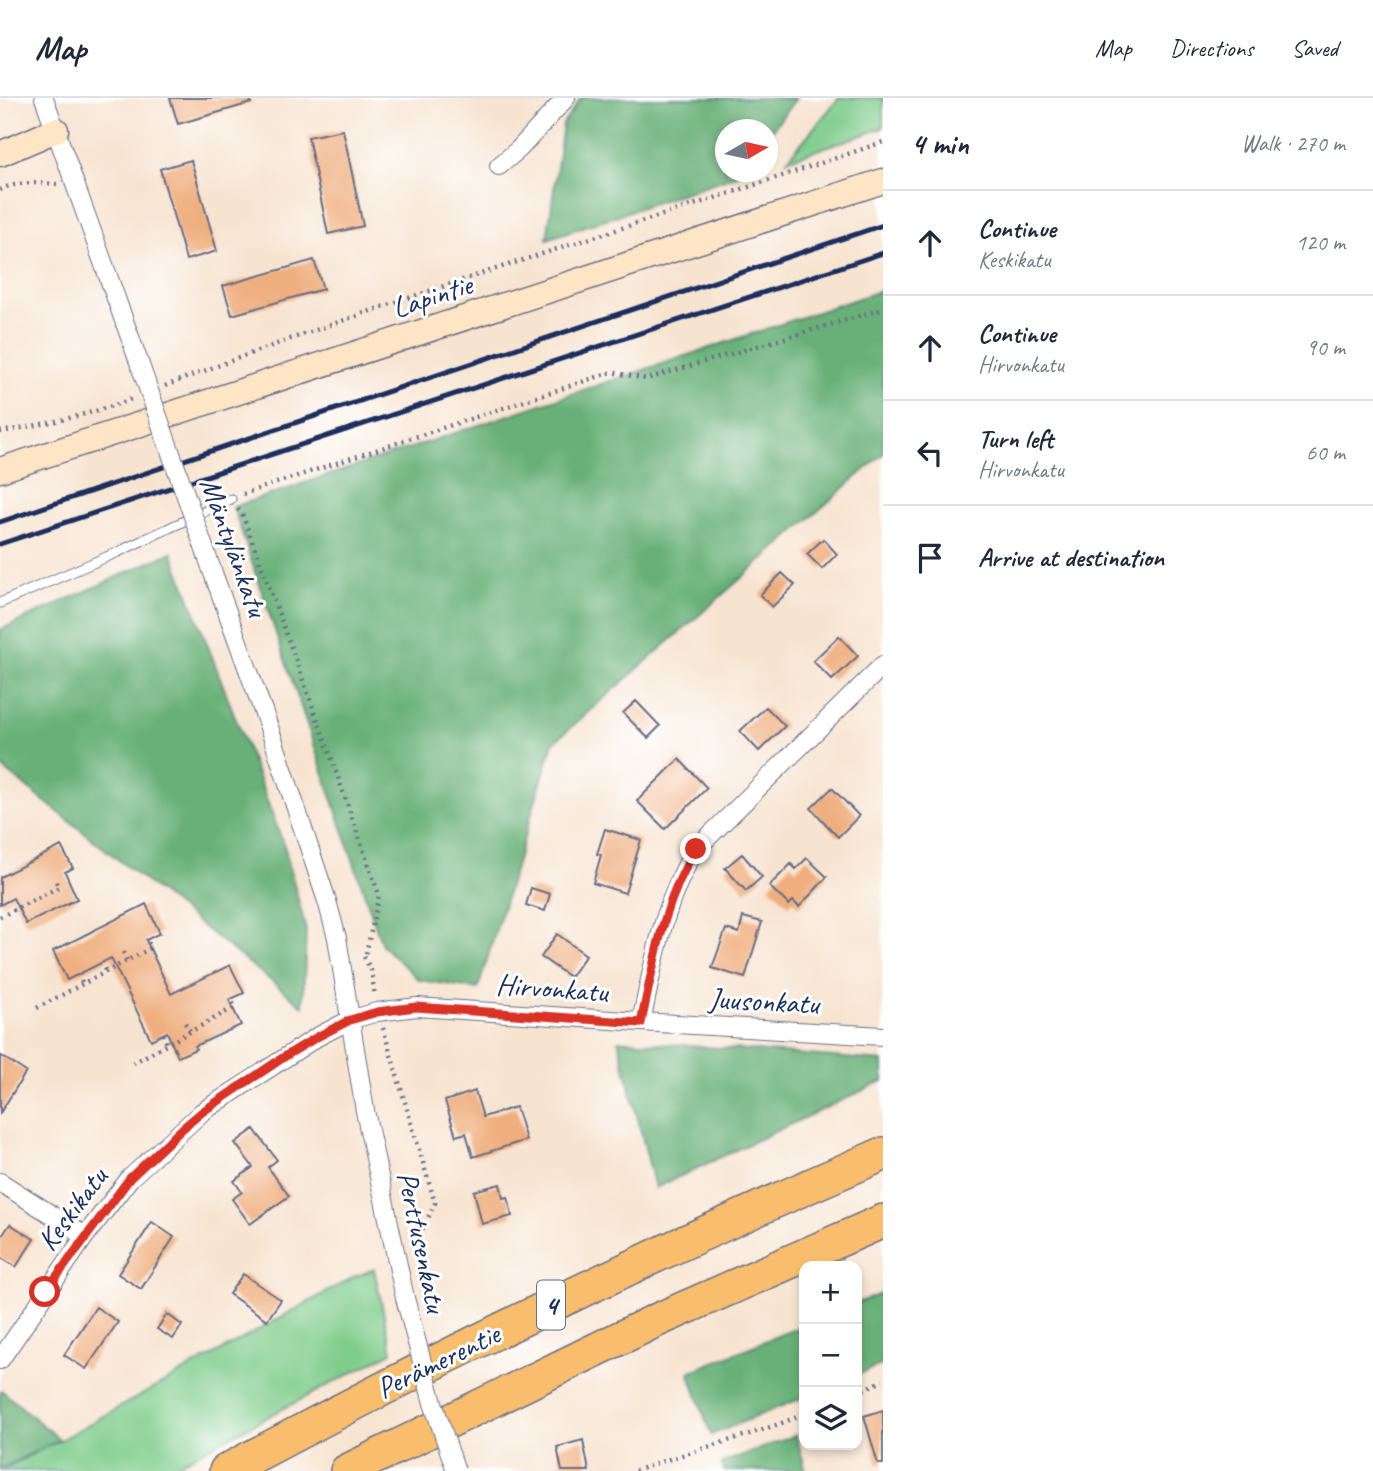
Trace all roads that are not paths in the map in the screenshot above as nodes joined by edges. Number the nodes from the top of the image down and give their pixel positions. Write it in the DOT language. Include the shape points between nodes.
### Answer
graph roads {
  1 [pos="44,98"];
  2 [pos="566,98"];
  3 [pos="56,130"];
  4 [pos="0,155"];
  5 [pos="499,166"];
  6 [pos="883,181"];
  7 [pos="0,470"];
  8 [pos="230,499"];
  9 [pos="0,603"];
  10 [pos="883,665"];
  11 [pos="350,1020"];
  12 [pos="641,1023"];
  13 [pos="883,1036"];
  14 [pos="883,1154"];
  15 [pos="0,1182"];
  16 [pos="883,1221"];
  17 [pos="85,1236"];
  18 [pos="0,1360"];
  19 [pos="226,1471"];
  20 [pos="347,1471"];
  21 [pos="456,1471"];
  1 -- 3 [label="street, Mäntylänkatu"];
  2 -- 5 [label="street"];
  3 -- 4 [label="main road"];
  3 -- 11 [label="street, Mäntylänkatu, bridge" via="327,901"];
  6 -- 7 [label="main road, Lapintie"];
  8 -- 9 [label="lane"];
  10 -- 12 [label="street, Hirvonkatu" via="696,849 669,901"];
  11 -- 12 [label="street, Hirvonkatu" via="416,1007"];
  11 -- 17 [label="street, Keskikatu" via="202,1112 130,1178"];
  11 -- 21 [label="street, Perttusenkatu, bridge" via="405,1298"];
  12 -- 13 [label="street, Juusonkatu"];
  14 -- 19 [label="highway, Perämerentie / 4" via="625,1269 365,1396"];
  15 -- 17 [label="street"];
  16 -- 20 [label="highway, Perämerentie / 4" via="655,1321"];
  17 -- 18 [label="street, Keskikatu"];
}
